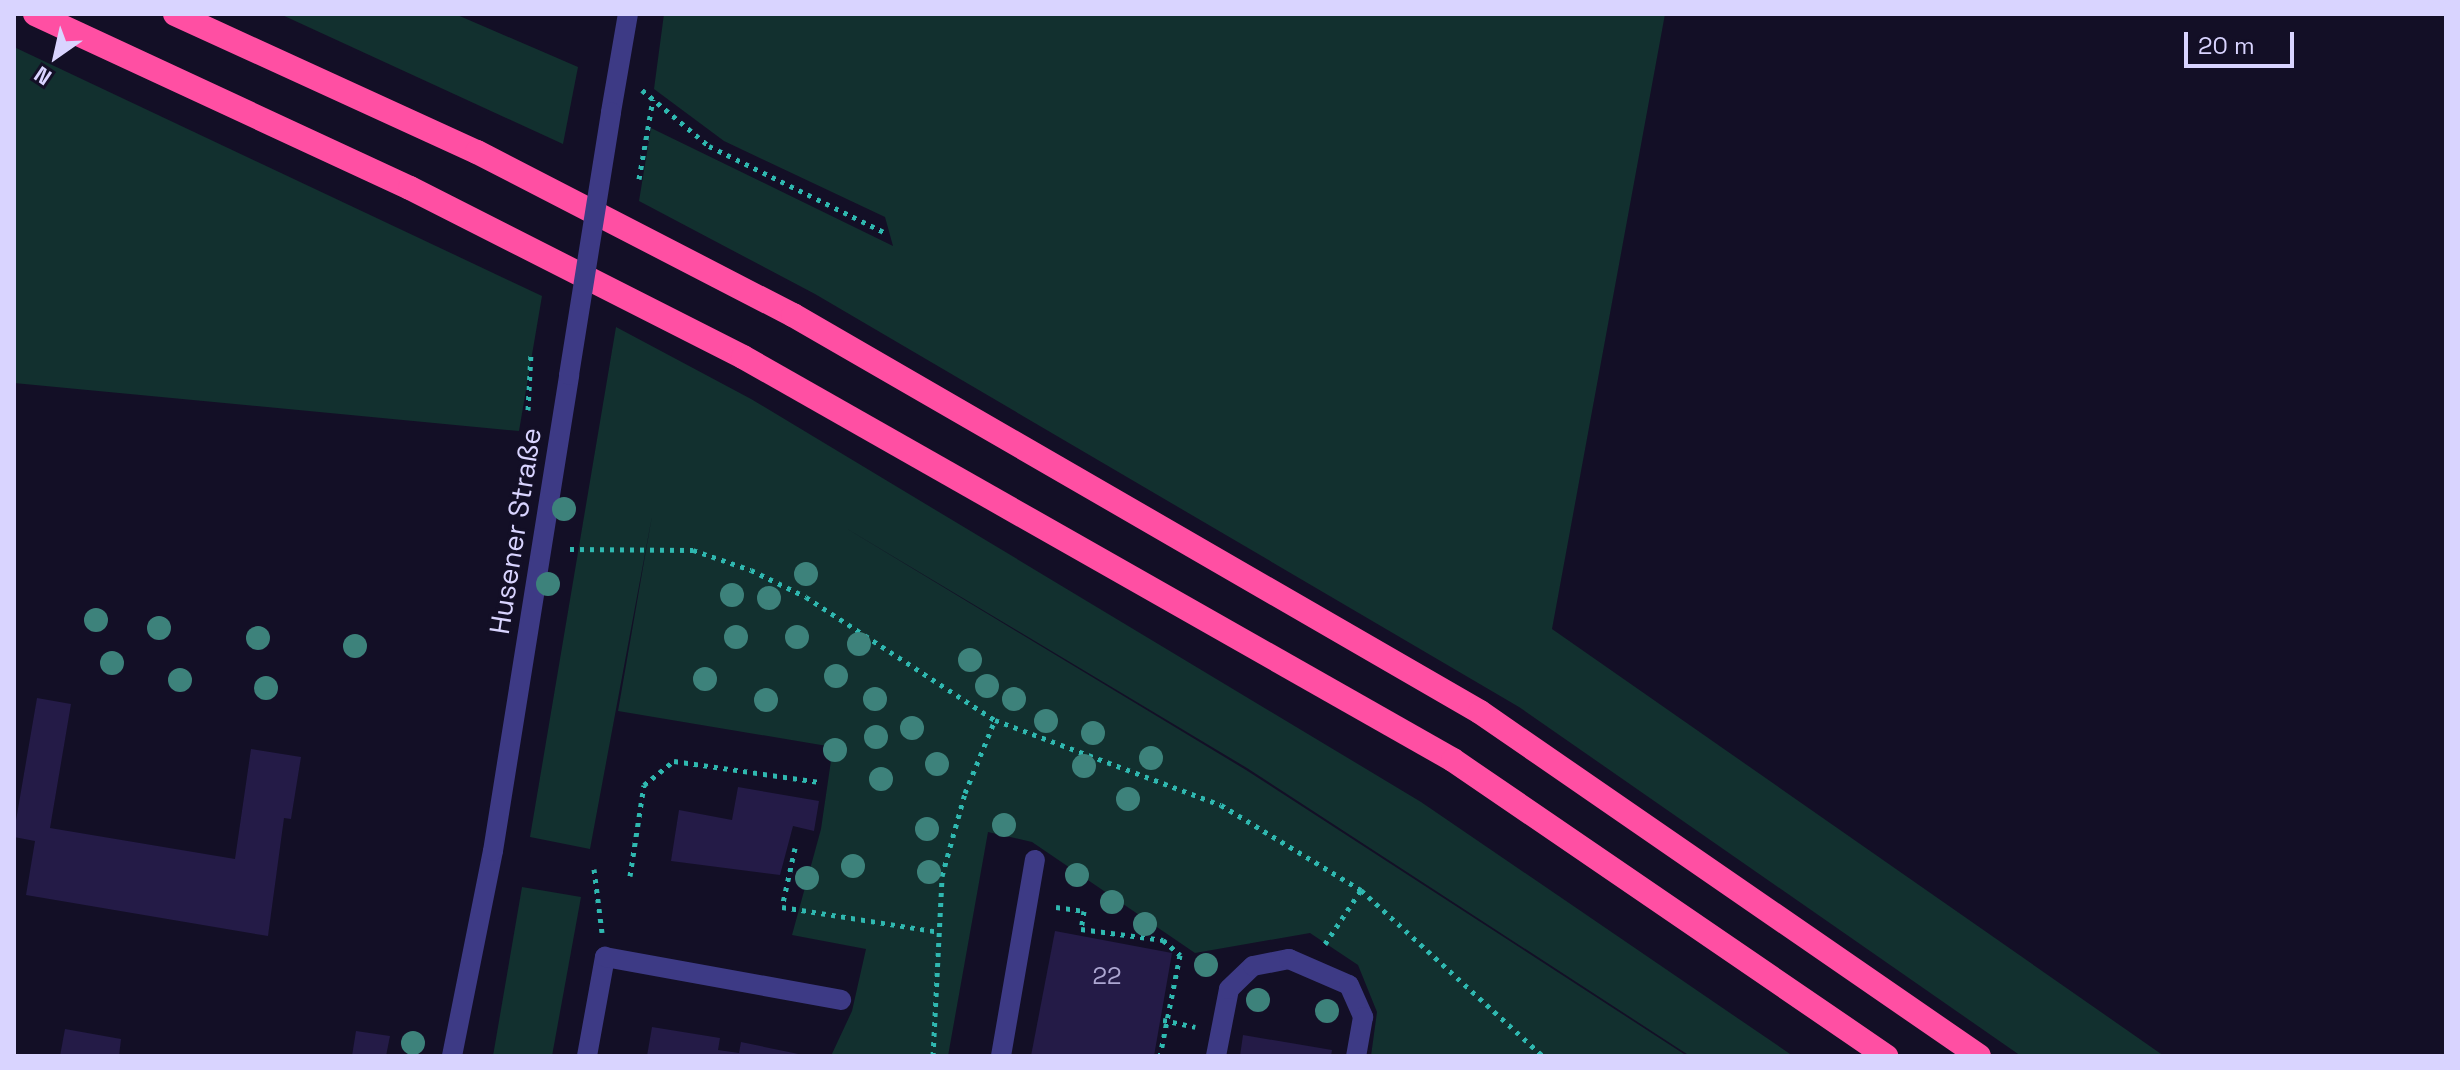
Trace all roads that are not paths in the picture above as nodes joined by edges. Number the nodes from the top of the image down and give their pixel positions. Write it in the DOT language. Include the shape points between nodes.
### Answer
graph roads {
  1 [pos="35,14"];
  2 [pos="175,14"];
  3 [pos="628,14"];
  4 [pos="1035,860"];
  5 [pos="841,1000"];
  6 [pos="452,1056"];
  7 [pos="587,1056"];
  8 [pos="1001,1056"];
  9 [pos="1216,1056"];
  10 [pos="1356,1056"];
  11 [pos="1886,1056"];
  12 [pos="1979,1056"];
  1 -- 11 [label="highway" via="526,244 757,365 1453,760"];
  2 -- 12 [label="highway" via="477,152 793,315 1466,704"];
  3 -- 6 [label="street, Husener Straße, bridge" via="493,851"];
  4 -- 8 [label="street"];
  5 -- 7 [label="street" via="605,957"];
  9 -- 10 [label="street" via="1229,989 1253,966 1289,959 1311,964 1349,985 1363,1017"];
}
